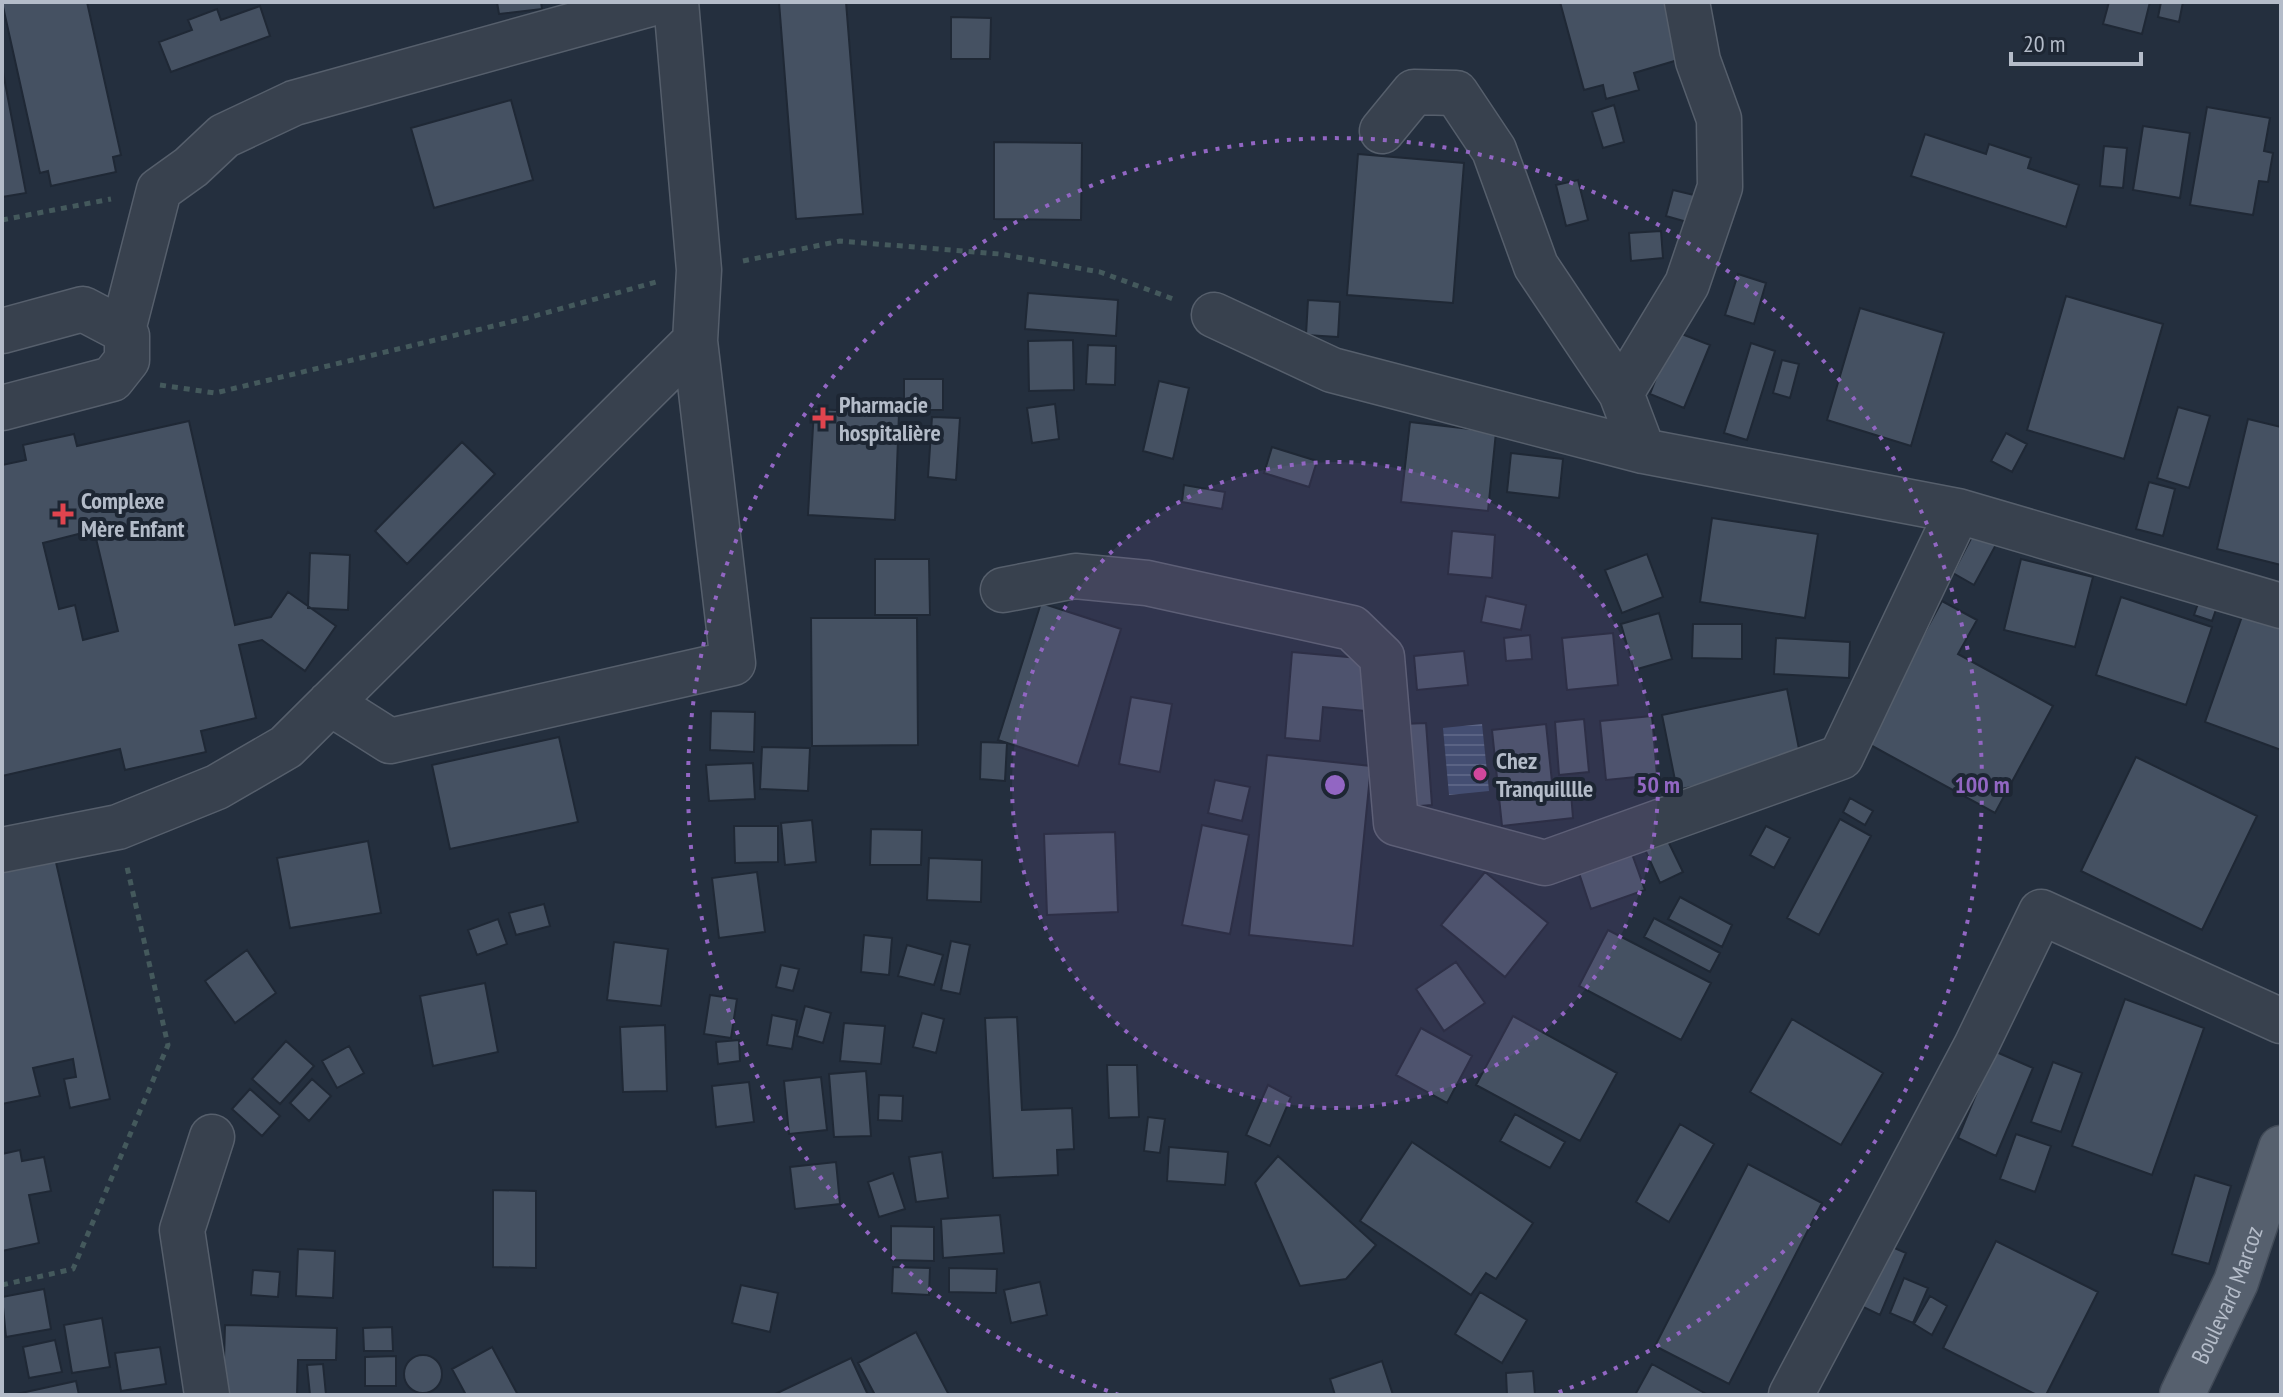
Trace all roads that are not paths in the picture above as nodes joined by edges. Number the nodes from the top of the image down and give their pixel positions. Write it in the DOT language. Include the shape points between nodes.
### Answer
graph roads {
  1 [pos="657,2"];
  2 [pos="676,2"];
  3 [pos="1687,2"];
  4 [pos="1382,131"];
  5 [pos="1214,315"];
  6 [pos="123,330"];
  7 [pos="2,331"];
  8 [pos="695,341"];
  9 [pos="1621,393"];
  10 [pos="2,408"];
  11 [pos="1643,451"];
  12 [pos="1958,511"];
  13 [pos="1003,590"];
  14 [pos="2281,606"];
  15 [pos="330,703"];
  16 [pos="2,850"];
  17 [pos="2281,1021"];
  18 [pos="212,1137"];
  19 [pos="2281,1148"];
  20 [pos="207,1395"];
  21 [pos="1791,1395"];
  22 [pos="2182,1395"];
  1 -- 6 [label="street" via="294,103 224,136 159,190"];
  2 -- 8 [label="street" via="699,270"];
  3 -- 9 [label="street" via="1698,61 1719,119 1720,187 1687,284"];
  4 -- 9 [label="street" via="1414,92 1456,93 1494,150 1536,266"];
  5 -- 11 [label="street" via="1332,370"];
  6 -- 7 [label="street" via="83,309"];
  6 -- 10 [label="street" via="127,360 112,379"];
  8 -- 15 [label="street"];
  8 -- 15 [label="street" via="733,663 390,741"];
  9 -- 11 [label="street"];
  11 -- 12 [label="street"];
  12 -- 13 [label="street" via="1841,757 1545,863 1396,823 1382,657 1352,628 1147,583 1075,576"];
  12 -- 14 [label="street"];
  15 -- 16 [label="street" via="286,747 217,787 118,827"];
  17 -- 21 [label="street" via="2041,912"];
  18 -- 20 [label="street" via="182,1230"];
  19 -- 22 [label="main road, Boulevard Marcoz" via="2236,1282"];
}
